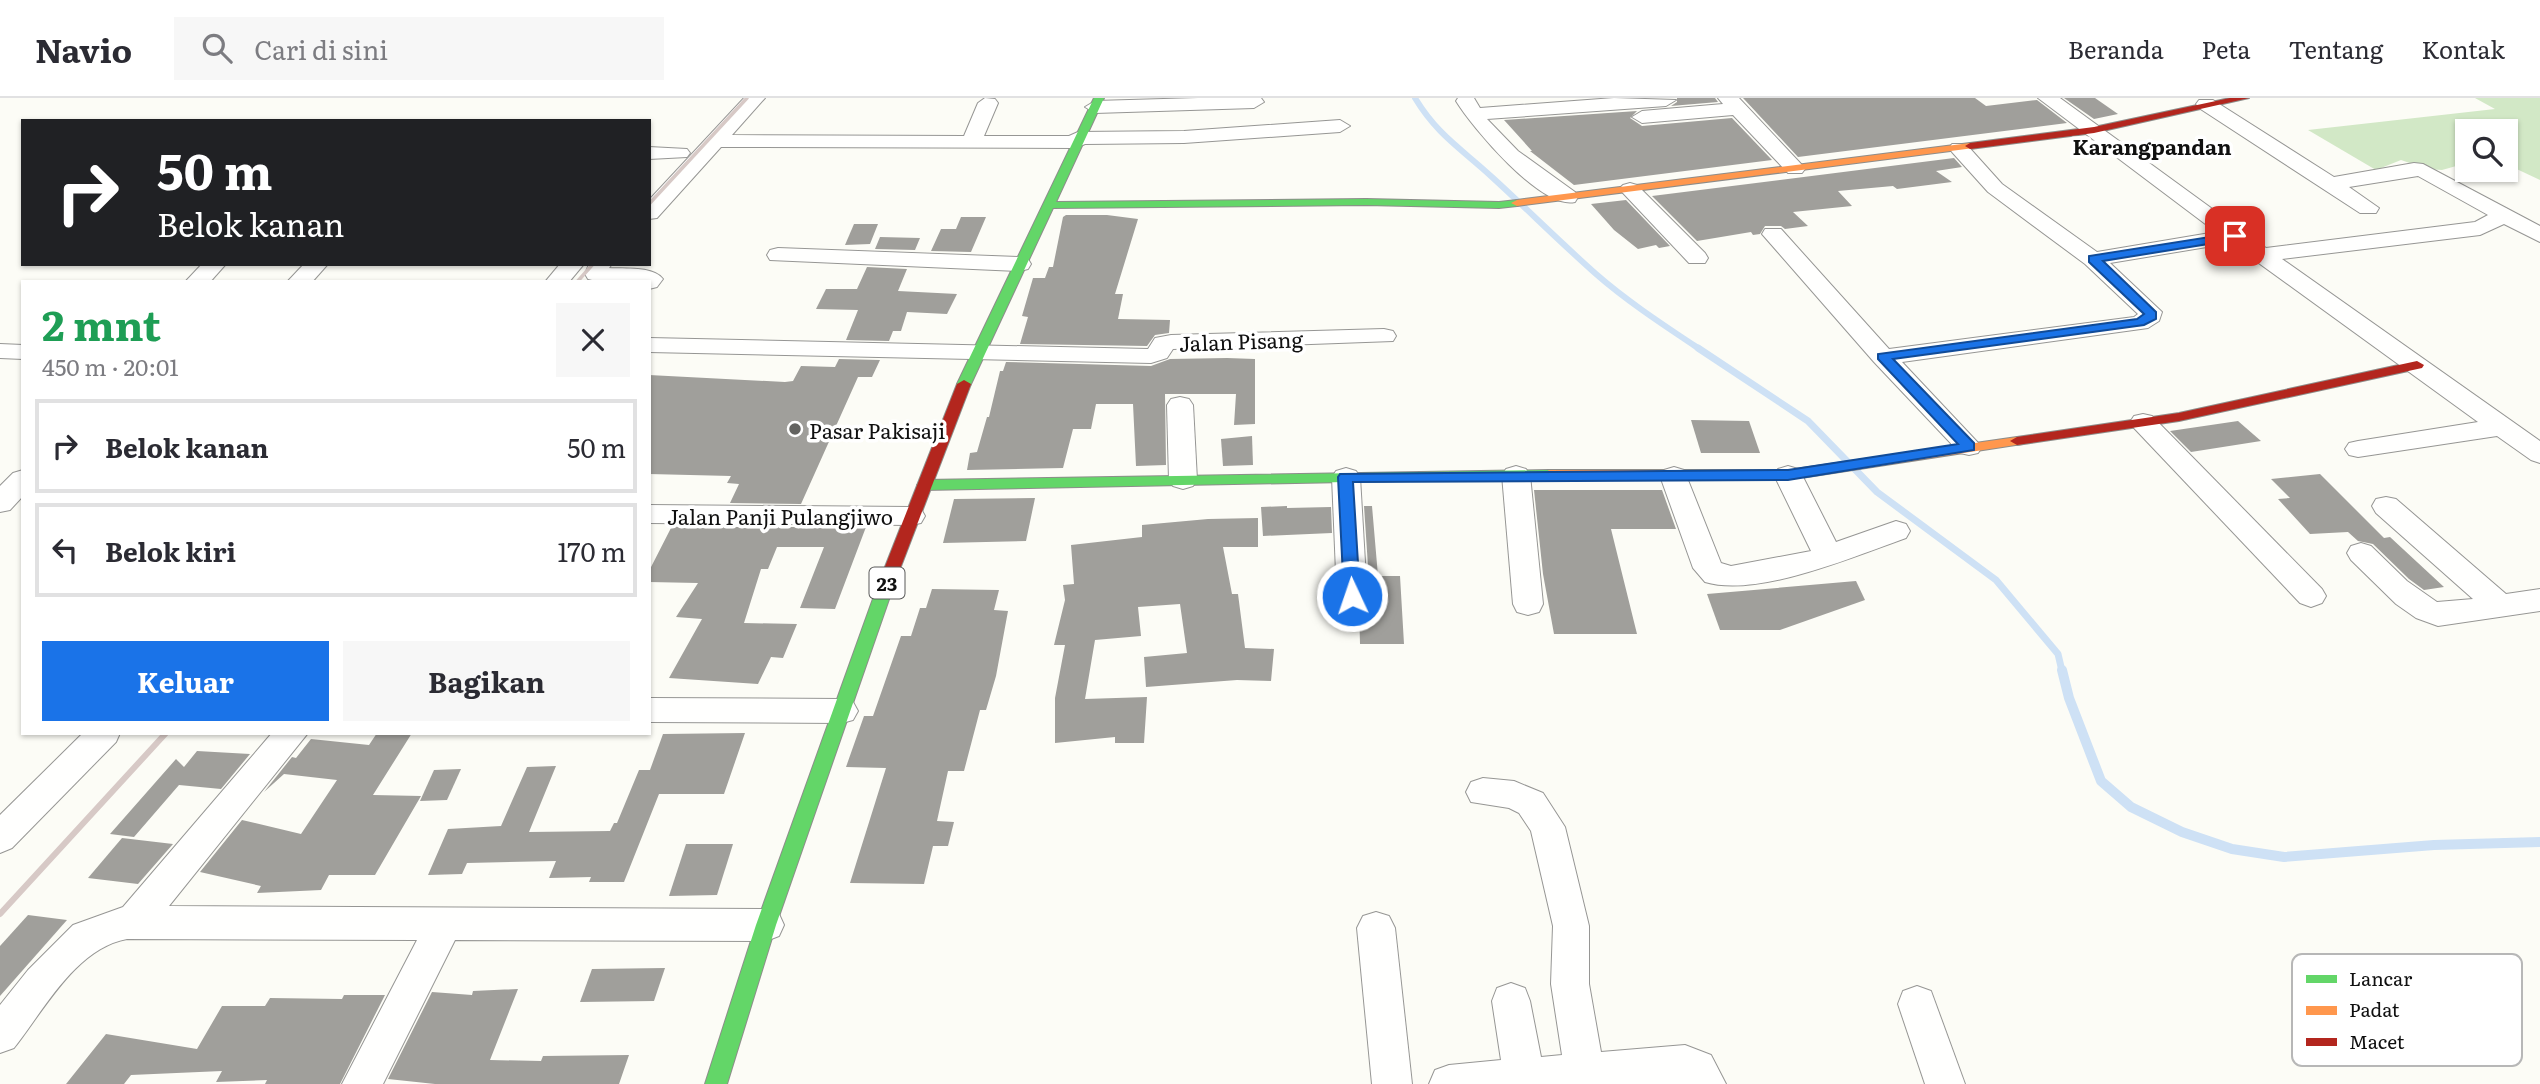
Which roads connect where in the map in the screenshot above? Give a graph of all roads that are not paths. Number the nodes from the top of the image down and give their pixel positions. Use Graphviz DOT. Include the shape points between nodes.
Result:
graph roads {
  1 [pos="729,98"];
  2 [pos="755,98"];
  3 [pos="2048,98"];
  4 [pos="2244,98"];
  5 [pos="1666,100"];
  6 [pos="1097,102"];
  7 [pos="1254,102"];
  8 [pos="988,103"];
  9 [pos="1733,103"];
  10 [pos="2206,104"];
  11 [pos="1469,106"];
  12 [pos="1578,106"];
  13 [pos="1339,126"];
  14 [pos="2094,130"];
  15 [pos="972,140"];
  16 [pos="1077,140"];
  17 [pos="717,141"];
  18 [pos="1959,148"];
  19 [pos="651,153"];
  20 [pos="680,153"];
  21 [pos="1795,169"];
  22 [pos="651,183"];
  23 [pos="2329,184"];
  24 [pos="1630,189"];
  25 [pos="1565,198"];
  26 [pos="1047,205"];
  27 [pos="2368,208"];
  28 [pos="651,211"];
  29 [pos="2505,215"];
  30 [pos="1773,234"];
  31 [pos="2540,235"];
  32 [pos="2235,236"];
  33 [pos="2261,255"];
  34 [pos="778,256"];
  35 [pos="1697,258"];
  36 [pos="2093,259"];
  37 [pos="1020,264"];
  38 [pos="213,266"];
  39 [pos="315,266"];
  40 [pos="571,266"];
  41 [pos="599,266"];
  42 [pos="198,280"];
  43 [pos="300,280"];
  44 [pos="558,280"];
  45 [pos="650,280"];
  46 [pos="1384,336"];
  47 [pos="651,345"];
  48 [pos="0,351"];
  49 [pos="21,352"];
  50 [pos="979,353"];
  51 [pos="1883,357"];
  52 [pos="2417,365"];
  53 [pos="1180,405"];
  54 [pos="2143,422"];
  55 [pos="2502,427"];
  56 [pos="1969,447"];
  57 [pos="2358,449"];
  58 [pos="2540,454"];
  59 [pos="1516,475"];
  60 [pos="1788,475"];
  61 [pos="1674,476"];
  62 [pos="1346,477"];
  63 [pos="1183,480"];
  64 [pos="21,481"];
  65 [pos="924,485"];
  66 [pos="0,503"];
  67 [pos="2386,506"];
  68 [pos="0,512"];
  69 [pos="21,512"];
  70 [pos="651,514"];
  71 [pos="911,516"];
  72 [pos="1896,531"];
  73 [pos="2361,554"];
  74 [pos="1828,555"];
  75 [pos="1352,596"];
  76 [pos="2311,596"];
  77 [pos="2540,600"];
  78 [pos="1528,604"];
  79 [pos="2500,606"];
  80 [pos="651,709"];
  81 [pos="842,710"];
  82 [pos="102,735"];
  83 [pos="290,735"];
  84 [pos="1483,792"];
  85 [pos="0,838"];
  86 [pos="133,922"];
  87 [pos="444,924"];
  88 [pos="766,925"];
  89 [pos="1376,928"];
  90 [pos="1511,1001"];
  91 [pos="1917,1004"];
  92 [pos="0,1035"];
  93 [pos="1584,1070"];
  94 [pos="1524,1076"];
  95 [pos="362,1084"];
  96 [pos="716,1084"];
  97 [pos="1392,1084"];
  98 [pos="1449,1084"];
  99 [pos="1706,1084"];
  100 [pos="1945,1084"];
  1 -- 20 [label="street"];
  2 -- 17 [label="street"];
  3 -- 14 [label="street"];
  4 -- 10 [label="main road"];
  5 -- 12 [label="street"];
  6 -- 7 [label="street"];
  6 -- 16 [label="main road, 23"];
  8 -- 15 [label="street"];
  9 -- 12 [label="street" via="1596,120"];
  9 -- 21 [label="street"];
  10 -- 14 [label="main road"];
  10 -- 23 [label="street"];
  11 -- 12 [label="street"];
  11 -- 25 [label="street" via="1516,162"];
  13 -- 16 [label="street"];
  14 -- 18 [label="main road"];
  14 -- 32 [label="street"];
  15 -- 16 [label="street"];
  15 -- 17 [label="street"];
  16 -- 26 [label="main road, 23"];
  17 -- 28 [label="street"];
  18 -- 21 [label="main road"];
  18 -- 36 [label="street" via="1995,188"];
  19 -- 20 [label="street"];
  20 -- 22 [label="street"];
  21 -- 24 [label="main road"];
  23 -- 27 [label="street"];
  23 -- 29 [label="street" via="2417,169"];
  24 -- 25 [label="main road"];
  24 -- 35 [label="street"];
  25 -- 26 [label="main road" via="1499,205"];
  26 -- 37 [label="main road, 23"];
  29 -- 31 [label="street"];
  29 -- 33 [label="street" via="2480,228"];
  30 -- 51 [label="street"];
  32 -- 33 [label="street"];
  32 -- 36 [label="street"];
  33 -- 52 [label="street"];
  34 -- 37 [label="street"];
  36 -- 51 [label="street" via="2150,312 2148,319"];
  37 -- 50 [label="main road, 23"];
  38 -- 42 [label="street"];
  39 -- 43 [label="street"];
  40 -- 44 [label="street"];
  41 -- 45 [label="street" via="596,274"];
  46 -- 50 [label="street, Jalan Pisang" via="1171,342 1152,356"];
  47 -- 50 [label="street, Jalan Pisang"];
  48 -- 49 [label="street"];
  50 -- 65 [label="main road, 23"];
  51 -- 56 [label="street"];
  52 -- 54 [label="main road"];
  52 -- 55 [label="street"];
  53 -- 63 [label="street"];
  54 -- 56 [label="main road"];
  54 -- 76 [label="street"];
  55 -- 57 [label="street"];
  55 -- 58 [label="street"];
  56 -- 60 [label="main road"];
  59 -- 61 [label="main road"];
  59 -- 62 [label="main road"];
  59 -- 78 [label="street"];
  60 -- 61 [label="main road"];
  60 -- 74 [label="street"];
  61 -- 74 [label="street" via="1708,568 1715,575 1804,564"];
  62 -- 63 [label="main road"];
  62 -- 75 [label="street"];
  63 -- 65 [label="main road"];
  64 -- 66 [label="street"];
  65 -- 71 [label="main road, 23"];
  67 -- 79 [label="street"];
  68 -- 69 [label="street"];
  70 -- 71 [label="street, Jalan Panji Pulangjiwo"];
  71 -- 81 [label="main road, 23"];
  72 -- 74 [label="street"];
  73 -- 79 [label="street" via="2424,610 2438,615"];
  77 -- 79 [label="street"];
  80 -- 81 [label="street"];
  81 -- 88 [label="main road, 23"];
  82 -- 85 [label="street"];
  83 -- 86 [label="street"];
  84 -- 93 [label="street" via="1514,795 1531,803 1548,827 1571,926 1570,984"];
  86 -- 87 [label="street"];
  86 -- 92 [label="street" via="86,937"];
  87 -- 88 [label="street"];
  87 -- 95 [label="street"];
  88 -- 96 [label="main road, 23"];
  89 -- 97 [label="street"];
  90 -- 94 [label="street"];
  91 -- 100 [label="street"];
  93 -- 94 [label="street"];
  93 -- 99 [label="street" via="1685,1064 1696,1068"];
  94 -- 98 [label="street"];
}
